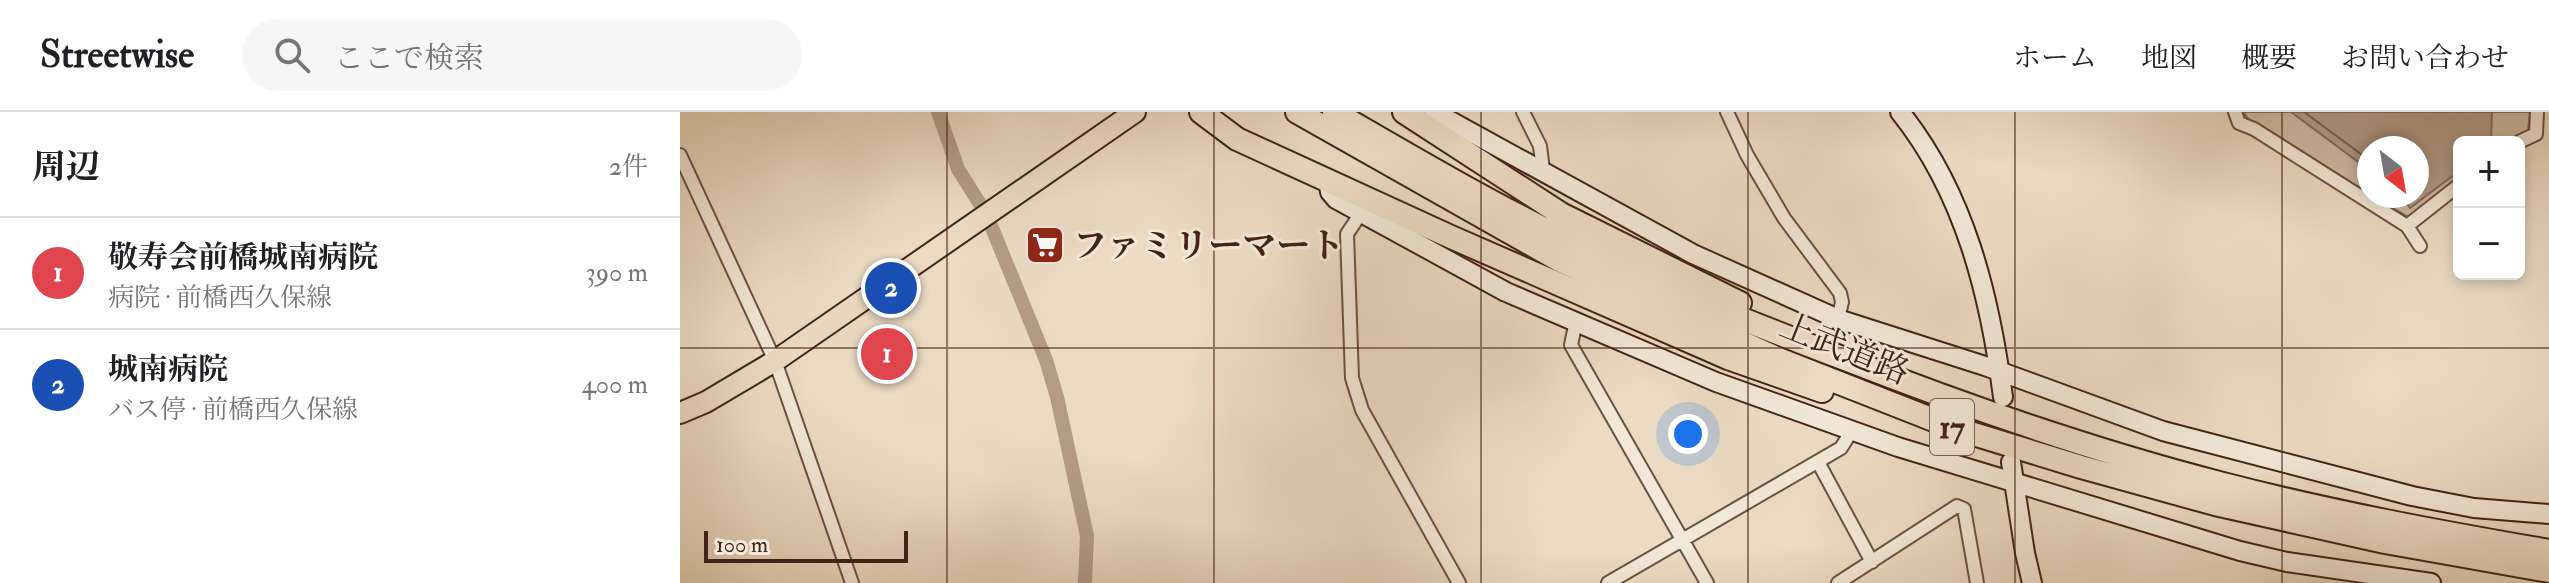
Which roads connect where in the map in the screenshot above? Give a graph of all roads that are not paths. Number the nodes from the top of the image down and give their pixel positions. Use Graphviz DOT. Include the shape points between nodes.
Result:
graph roads {
  1 [pos="1135,112"];
  2 [pos="1201,112"];
  3 [pos="1220,112"];
  4 [pos="1297,112"];
  5 [pos="1334,112"];
  6 [pos="1404,112"];
  7 [pos="1434,112"];
  8 [pos="1523,112"];
  9 [pos="1727,112"];
  10 [pos="1900,112"];
  11 [pos="2235,112"];
  12 [pos="2537,112"];
  13 [pos="2525,139"];
  14 [pos="1267,152"];
  15 [pos="680,155"];
  16 [pos="1543,170"];
  17 [pos="1328,180"];
  18 [pos="2453,190"];
  19 [pos="1361,213"];
  20 [pos="2407,226"];
  21 [pos="2420,246"];
  22 [pos="1838,319"];
  23 [pos="1576,321"];
  24 [pos="775,361"];
  25 [pos="2000,371"];
  26 [pos="1937,395"];
  27 [pos="2003,397"];
  28 [pos="680,413"];
  29 [pos="1954,428"];
  30 [pos="1851,432"];
  31 [pos="1818,462"];
  32 [pos="2011,462"];
  33 [pos="2014,482"];
  34 [pos="2549,514"];
  35 [pos="1683,540"];
  36 [pos="2549,551"];
  37 [pos="1872,562"];
  38 [pos="2549,571"];
  39 [pos="1705,579"];
  40 [pos="852,583"];
  41 [pos="1459,583"];
  42 [pos="1608,583"];
  43 [pos="1689,583"];
  44 [pos="1838,583"];
  45 [pos="1977,583"];
  46 [pos="2032,583"];
  47 [pos="2431,583"];
  1 -- 24 [label="main road"];
  2 -- 14 [label="highway" via="1237,139"];
  3 -- 14 [label="highway"];
  4 -- 29 [label="highway, 上武道路 / 17" via="1559,260 1781,360"];
  5 -- 26 [label="highway, 上武道路 / 17" via="1577,246 1742,320"];
  6 -- 26 [label="highway" via="1561,214"];
  7 -- 16 [label="street"];
  8 -- 16 [label="street" via="1540,146"];
  9 -- 22 [label="street" via="1784,218 1840,293"];
  10 -- 25 [label="street" via="1963,223 1984,286"];
  11 -- 20 [label="street" via="2239,123"];
  12 -- 13 [label="street" via="2536,134"];
  14 -- 17 [label="highway"];
  15 -- 24 [label="street"];
  16 -- 22 [label="street" via="1693,254"];
  17 -- 19 [label="street" via="1336,199"];
  17 -- 29 [label="highway" via="1728,358 1860,404"];
  18 -- 20 [label="street"];
  19 -- 23 [label="street" via="1506,292"];
  19 -- 41 [label="street" via="1347,234 1352,378 1362,410"];
  20 -- 21 [label="street"];
  22 -- 25 [label="street"];
  23 -- 30 [label="street" via="1716,382"];
  23 -- 35 [label="street" via="1571,345"];
  24 -- 28 [label="main road"];
  24 -- 40 [label="street"];
  25 -- 27 [label="street"];
  25 -- 34 [label="street" via="2163,431 2292,465 2474,508"];
  26 -- 36 [label="highway, 上武道路 / 17" via="2222,484 2388,523"];
  29 -- 38 [label="highway, 上武道路 / 17" via="2215,504"];
  30 -- 31 [label="street" via="1841,448"];
  30 -- 33 [label="street"];
  31 -- 35 [label="street"];
  31 -- 37 [label="street"];
  32 -- 33 [label="street"];
  33 -- 46 [label="street"];
  33 -- 47 [label="street" via="2240,551"];
  35 -- 39 [label="street"];
  35 -- 42 [label="street"];
  37 -- 44 [label="street"];
  37 -- 45 [label="street" via="1957,506 1964,509"];
  39 -- 43 [label="street"];
}
